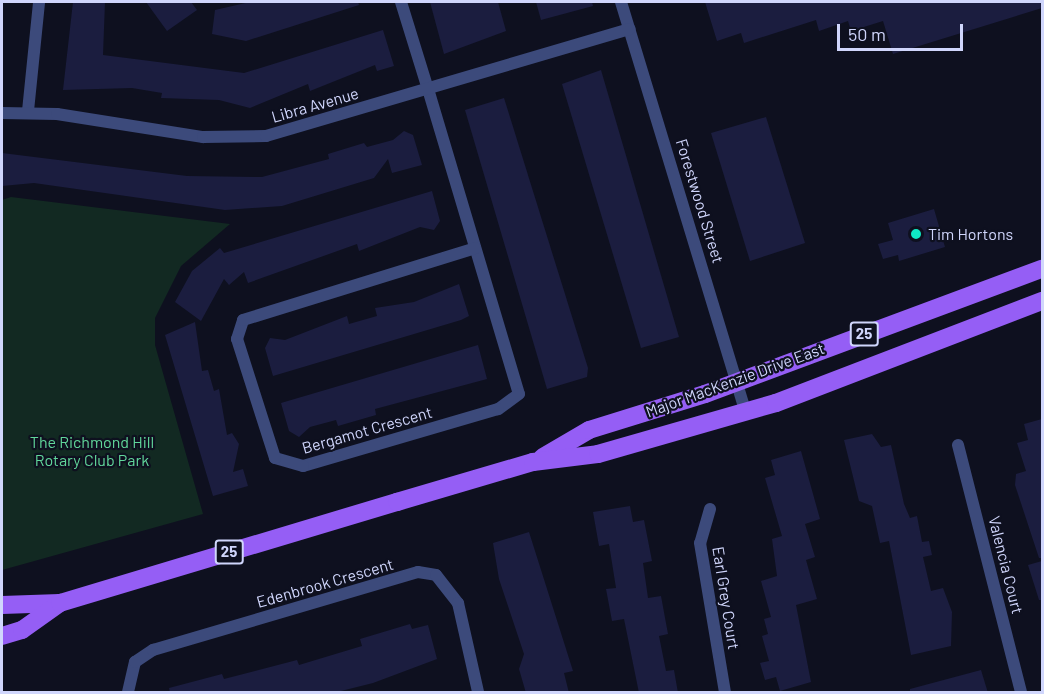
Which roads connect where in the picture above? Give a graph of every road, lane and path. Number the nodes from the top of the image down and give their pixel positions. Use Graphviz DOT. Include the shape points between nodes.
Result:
graph roads {
  1 [pos="39,2"];
  2 [pos="401,2"];
  3 [pos="621,2"];
  4 [pos="630,29"];
  5 [pos="428,89"];
  6 [pos="28,111"];
  7 [pos="2,113"];
  8 [pos="475,248"];
  9 [pos="1042,269"];
  10 [pos="1042,301"];
  11 [pos="737,381"];
  12 [pos="746,411"];
  13 [pos="958,445"];
  14 [pos="533,462"];
  15 [pos="710,509"];
  16 [pos="60,603"];
  17 [pos="2,605"];
  18 [pos="2,636"];
  19 [pos="128,693"];
  20 [pos="478,693"];
  21 [pos="725,693"];
  22 [pos="1021,693"];
  1 -- 6 [label="street"];
  2 -- 5 [label="street, Bergamot Crescent"];
  3 -- 4 [label="street, Forestwood Street"];
  4 -- 5 [label="street, Libra Avenue"];
  4 -- 11 [label="street, Forestwood Street"];
  5 -- 6 [label="street, Libra Avenue" via="266,136 233,139"];
  5 -- 8 [label="street, Bergamot Crescent"];
  6 -- 7 [label="street, Libra Avenue"];
  8 -- 8 [label="street, Bergamot Crescent" via="243,320 237,339 275,458 303,466 498,409 519,394"];
  9 -- 11 [label="main road, Major MacKenzie Drive East / 25"];
  10 -- 12 [label="main road, Major MacKenzie Drive East / 25" via="869,371"];
  11 -- 12 [label="street, Forestwood Street"];
  11 -- 14 [label="main road, Major MacKenzie Drive East / 25" via="589,430"];
  12 -- 14 [label="main road, Major MacKenzie Drive East / 25" via="598,454"];
  13 -- 22 [label="street, Valencia Court"];
  14 -- 16 [label="main road, Major MacKenzie Drive East / 25"];
  15 -- 21 [label="street, Earl Grey Court" via="700,543"];
  16 -- 17 [label="main road, Major MacKenzie Drive East / 25"];
  16 -- 18 [label="main road, Major MacKenzie Drive East / 25" via="22,630"];
  19 -- 20 [label="street, Edenbrook Crescent" via="135,662 153,650 418,572 436,575 458,603"];
}
